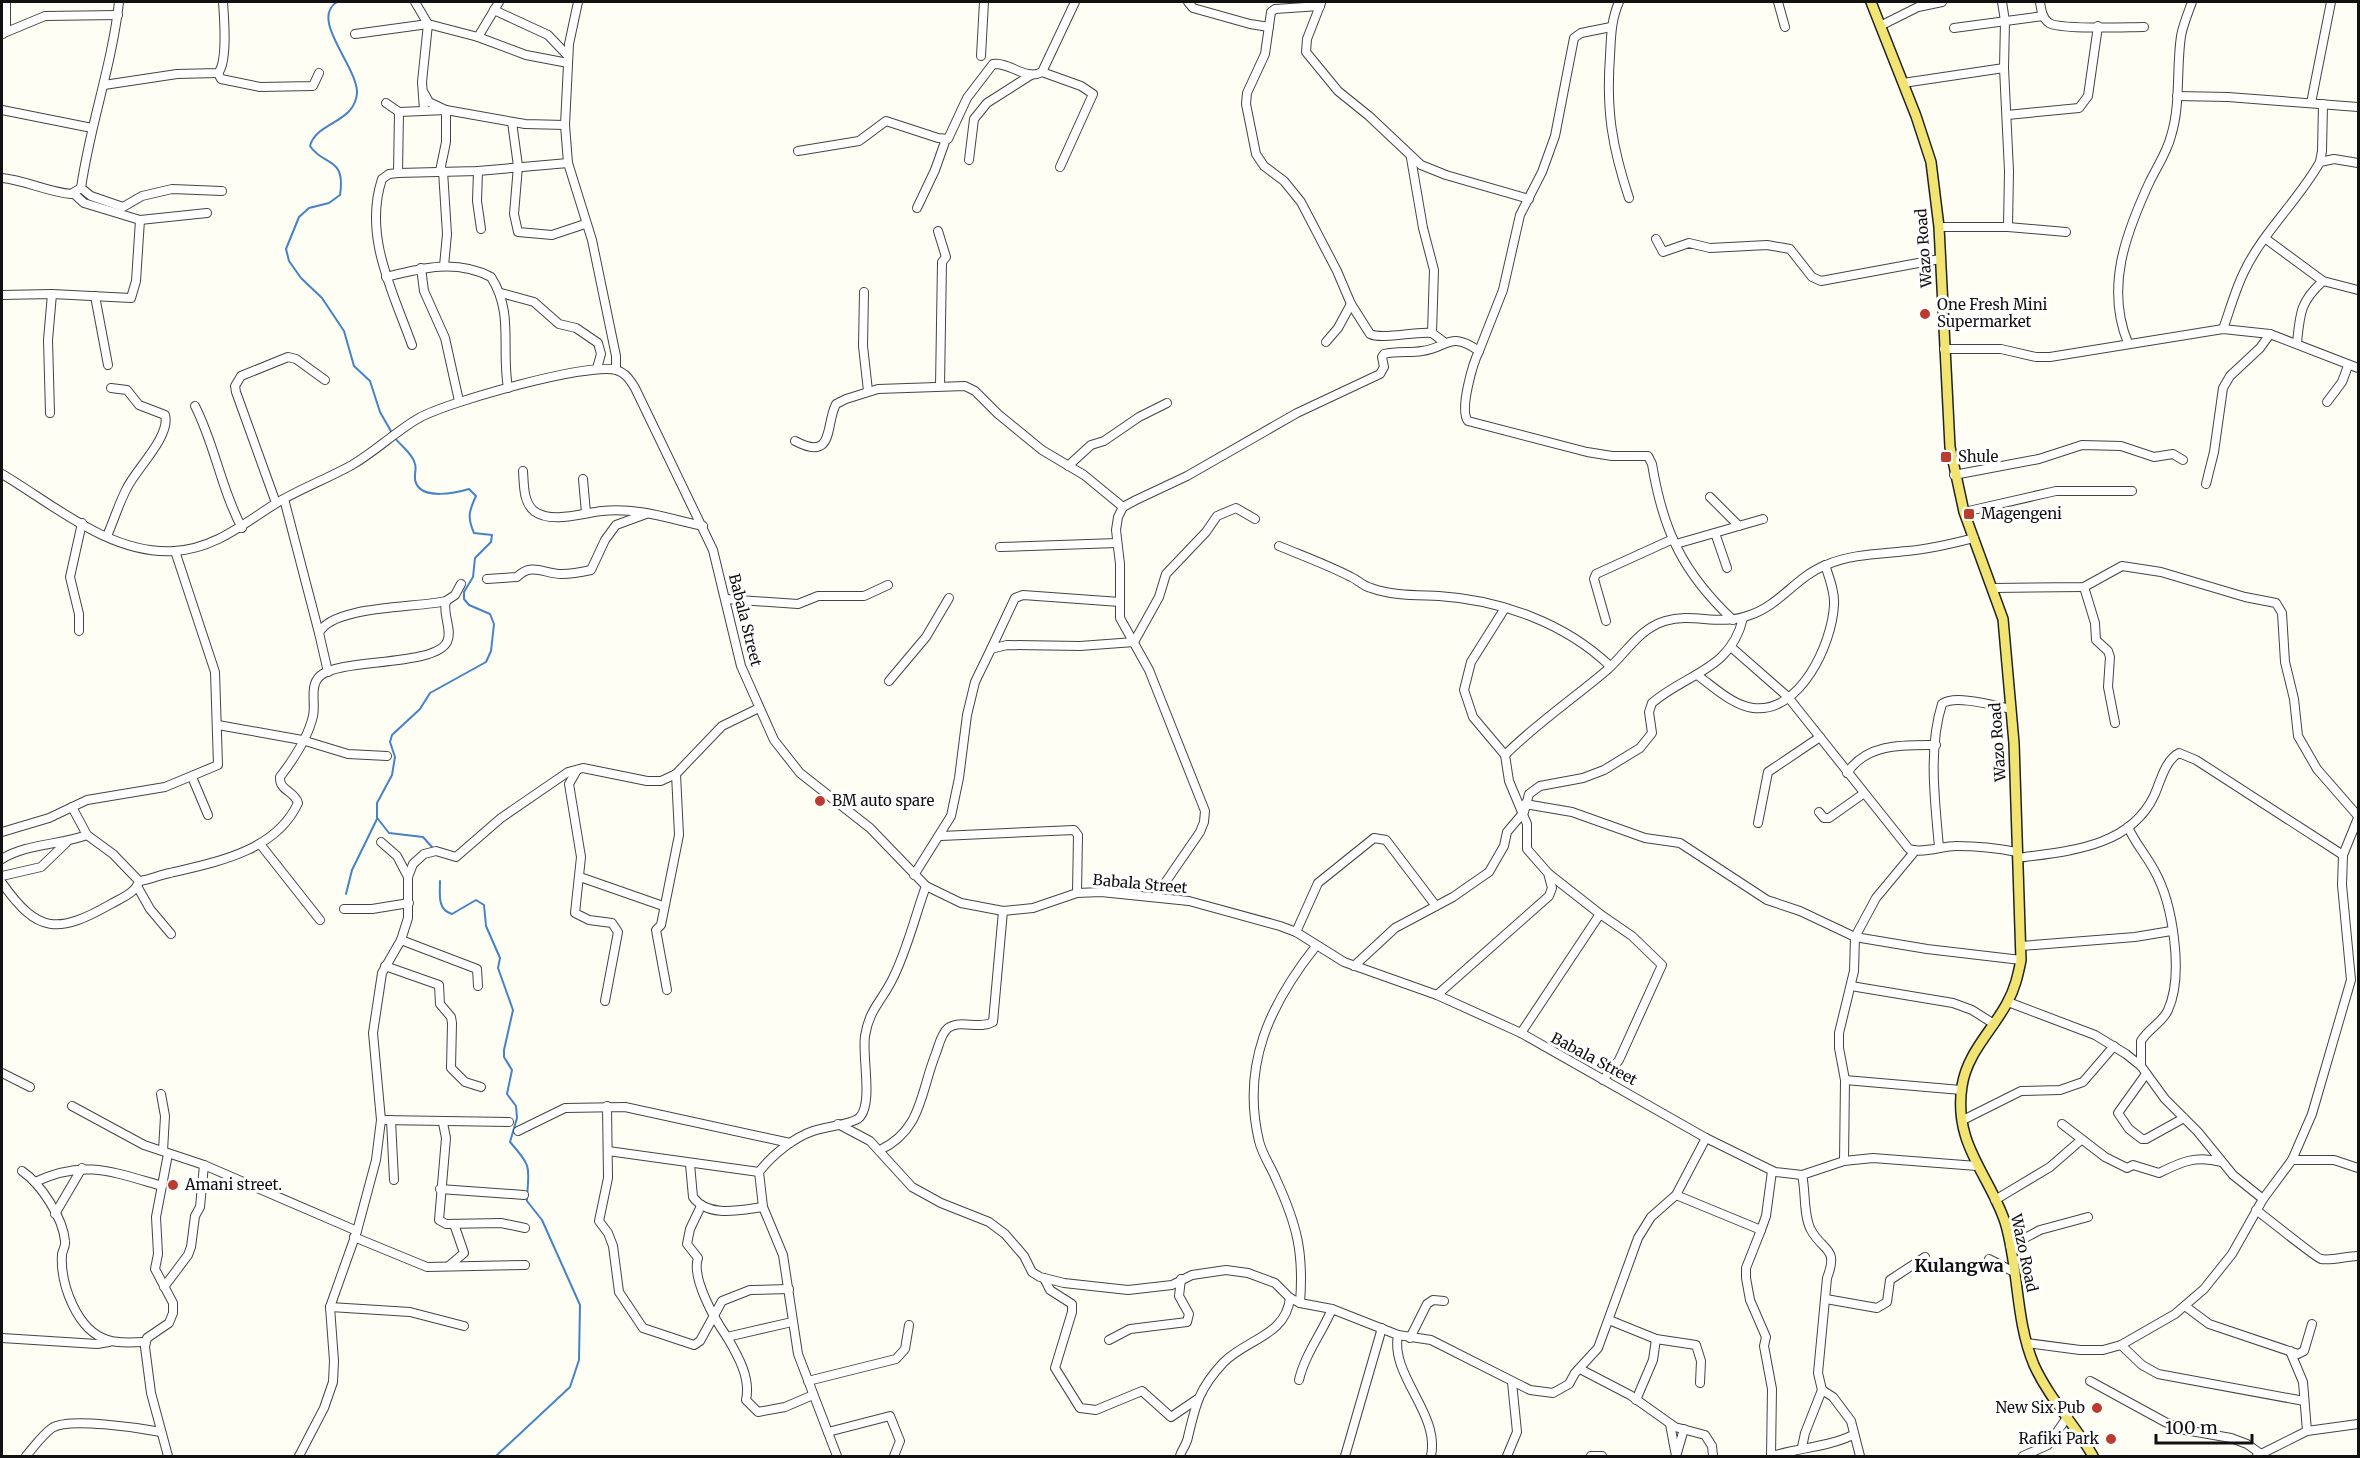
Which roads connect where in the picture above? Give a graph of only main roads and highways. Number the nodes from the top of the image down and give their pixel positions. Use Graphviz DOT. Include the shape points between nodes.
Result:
graph roads {
  1 [pos="1871,2"];
  2 [pos="2093,1456"];
  1 -- 2 [label="main road, Wazo Road" via="1931,162 1939,227 1954,475 2003,619 2011,709 2021,960 2008,1002 1968,1064 1961,1090 1965,1139 2004,1221 2027,1342 2045,1386"];
}
